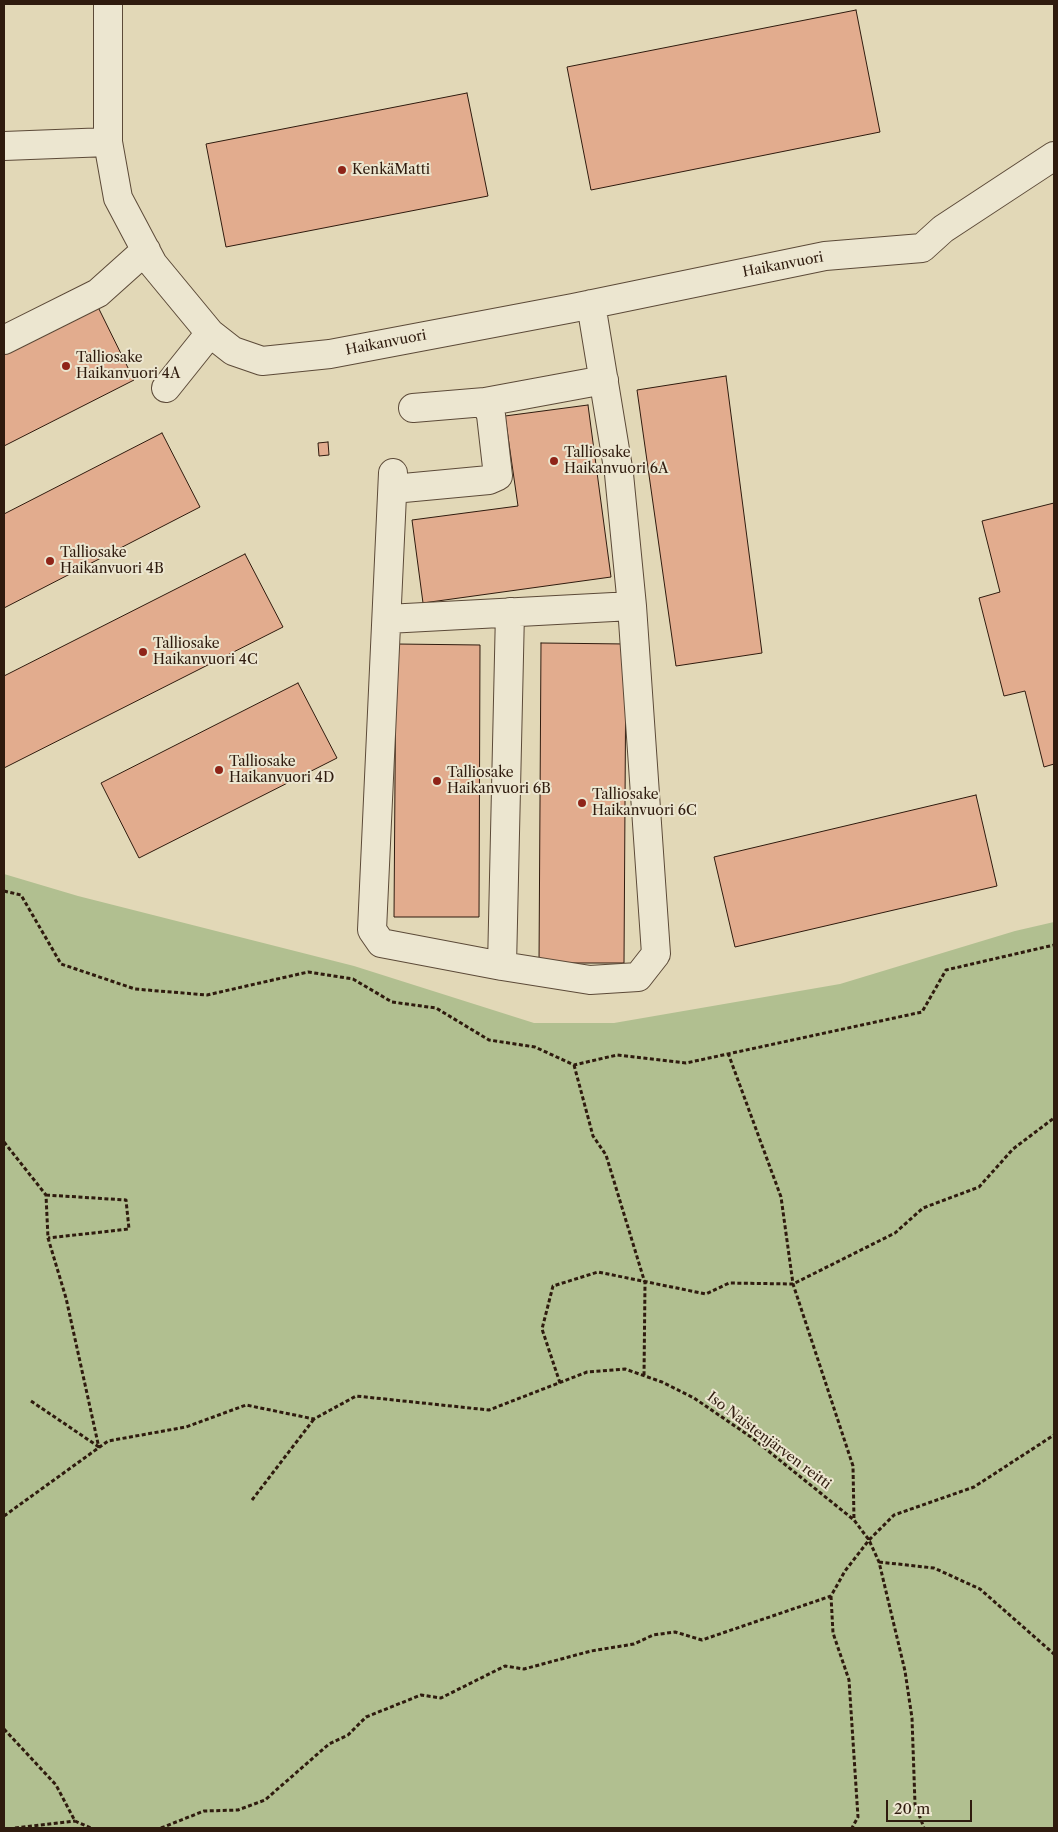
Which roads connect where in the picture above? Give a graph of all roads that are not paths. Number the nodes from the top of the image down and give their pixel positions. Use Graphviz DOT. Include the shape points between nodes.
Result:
graph roads {
  1 [pos="108,4"];
  2 [pos="108,142"];
  3 [pos="4,146"];
  4 [pos="1054,156"];
  5 [pos="146,250"];
  6 [pos="592,304"];
  7 [pos="210,333"];
  8 [pos="4,340"];
  9 [pos="604,380"];
  10 [pos="166,388"];
  11 [pos="485,402"];
  12 [pos="413,408"];
  13 [pos="632,606"];
  14 [pos="510,612"];
  15 [pos="387,619"];
  16 [pos="502,966"];
  1 -- 2 [label="street, Haikanvuori"];
  2 -- 3 [label="street"];
  2 -- 5 [label="street, Haikanvuori" via="118,198"];
  4 -- 6 [label="street, Haikanvuori" via="943,229 922,248 825,256"];
  5 -- 7 [label="street, Haikanvuori"];
  5 -- 8 [label="street" via="98,293"];
  6 -- 7 [label="street, Haikanvuori" via="330,354 262,361 233,352"];
  6 -- 9 [label="street"];
  7 -- 10 [label="street"];
  9 -- 11 [label="street"];
  9 -- 13 [label="street"];
  11 -- 12 [label="street"];
  11 -- 15 [label="street" via="491,415 498,476 488,480 393,481"];
  13 -- 14 [label="street"];
  13 -- 16 [label="street" via="656,954 638,977 590,980"];
  14 -- 15 [label="street"];
  14 -- 16 [label="street"];
  15 -- 16 [label="street" via="372,930 381,943"];
}
